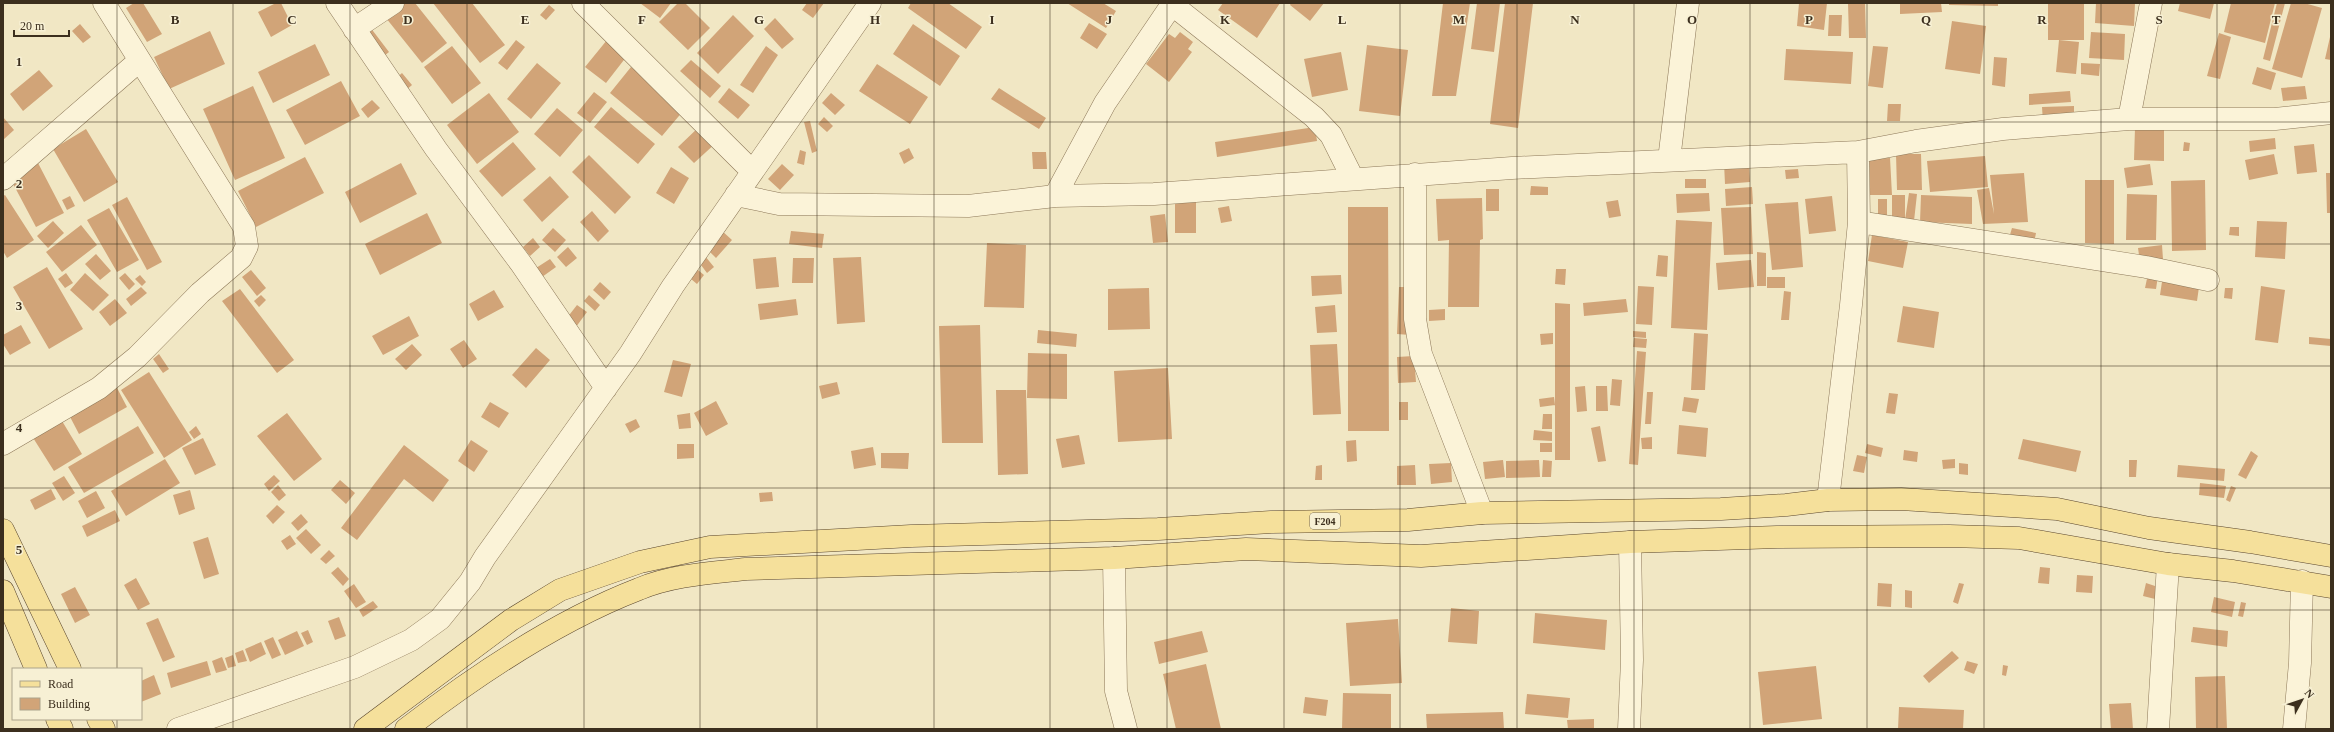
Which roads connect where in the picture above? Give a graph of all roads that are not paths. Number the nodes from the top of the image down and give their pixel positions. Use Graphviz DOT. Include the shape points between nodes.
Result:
graph roads {
  1 [pos="104,3"];
  2 [pos="337,3"];
  3 [pos="394,3"];
  4 [pos="583,3"];
  5 [pos="870,3"];
  6 [pos="1172,3"];
  7 [pos="1688,3"];
  8 [pos="2151,3"];
  9 [pos="354,29"];
  10 [pos="139,61"];
  11 [pos="2331,113"];
  12 [pos="2129,119"];
  13 [pos="1858,152"];
  14 [pos="1669,160"];
  15 [pos="752,171"];
  16 [pos="1414,174"];
  17 [pos="3,179"];
  18 [pos="1352,179"];
  19 [pos="736,195"];
  20 [pos="1055,196"];
  21 [pos="1859,222"];
  22 [pos="2208,280"];
  23 [pos="606,388"];
  24 [pos="3,444"];
  25 [pos="1828,500"];
  26 [pos="1482,513"];
  27 [pos="3,530"];
  28 [pos="1630,542"];
  29 [pos="2331,556"];
  30 [pos="1114,558"];
  31 [pos="2168,564"];
  32 [pos="2302,581"];
  33 [pos="2331,587"];
  34 [pos="3,591"];
  35 [pos="36,668"];
  36 [pos="70,668"];
  37 [pos="58,720"];
  38 [pos="99,720"];
  39 [pos="62,729"];
  40 [pos="104,729"];
  41 [pos="178,729"];
  42 [pos="365,729"];
  43 [pos="406,729"];
  44 [pos="1126,729"];
  45 [pos="1629,729"];
  46 [pos="2158,729"];
  47 [pos="2294,729"];
  1 -- 10 [label="street"];
  2 -- 9 [label="street"];
  3 -- 9 [label="street"];
  4 -- 15 [label="street"];
  5 -- 15 [label="street"];
  6 -- 18 [label="street" via="1314,117 1331,135"];
  6 -- 20 [label="street" via="1105,103"];
  7 -- 14 [label="street"];
  8 -- 12 [label="street"];
  9 -- 23 [label="street"];
  10 -- 17 [label="street"];
  10 -- 24 [label="street" via="244,227 247,246 241,258 200,293 138,357 99,388"];
  11 -- 12 [label="street" via="2274,119"];
  12 -- 13 [label="street" via="2002,129"];
  13 -- 14 [label="street"];
  13 -- 21 [label="street"];
  14 -- 16 [label="street"];
  15 -- 19 [label="street"];
  16 -- 18 [label="street"];
  16 -- 26 [label="street" via="1415,319 1421,354"];
  18 -- 20 [label="street" via="1154,194"];
  19 -- 20 [label="street" via="779,204 968,206"];
  19 -- 23 [label="street"];
  21 -- 22 [label="street" via="2146,267"];
  21 -- 25 [label="street"];
  23 -- 41 [label="street" via="485,557 470,582 440,619 411,640 355,666"];
  25 -- 26 [label="main road, F204" via="1786,506"];
  25 -- 29 [label="main road, F204" via="1901,499 2057,509 2149,528"];
  26 -- 42 [label="main road, F204" via="1408,520 1271,522 1158,529 808,541 703,548 640,562 560,590 511,620"];
  27 -- 36 [label="main road"];
  28 -- 30 [label="main road" via="1421,556 1246,549"];
  28 -- 31 [label="main road" via="1800,537 2019,538"];
  28 -- 45 [label="street" via="1632,660"];
  30 -- 43 [label="main road" via="746,569 663,582 640,588 581,614 450,695"];
  30 -- 44 [label="street" via="1116,691"];
  31 -- 32 [label="main road"];
  31 -- 46 [label="street"];
  32 -- 33 [label="main road"];
  32 -- 47 [label="street" via="2300,663"];
  34 -- 35 [label="main road"];
  37 -- 39 [label="main road"];
  38 -- 40 [label="main road"];
}
